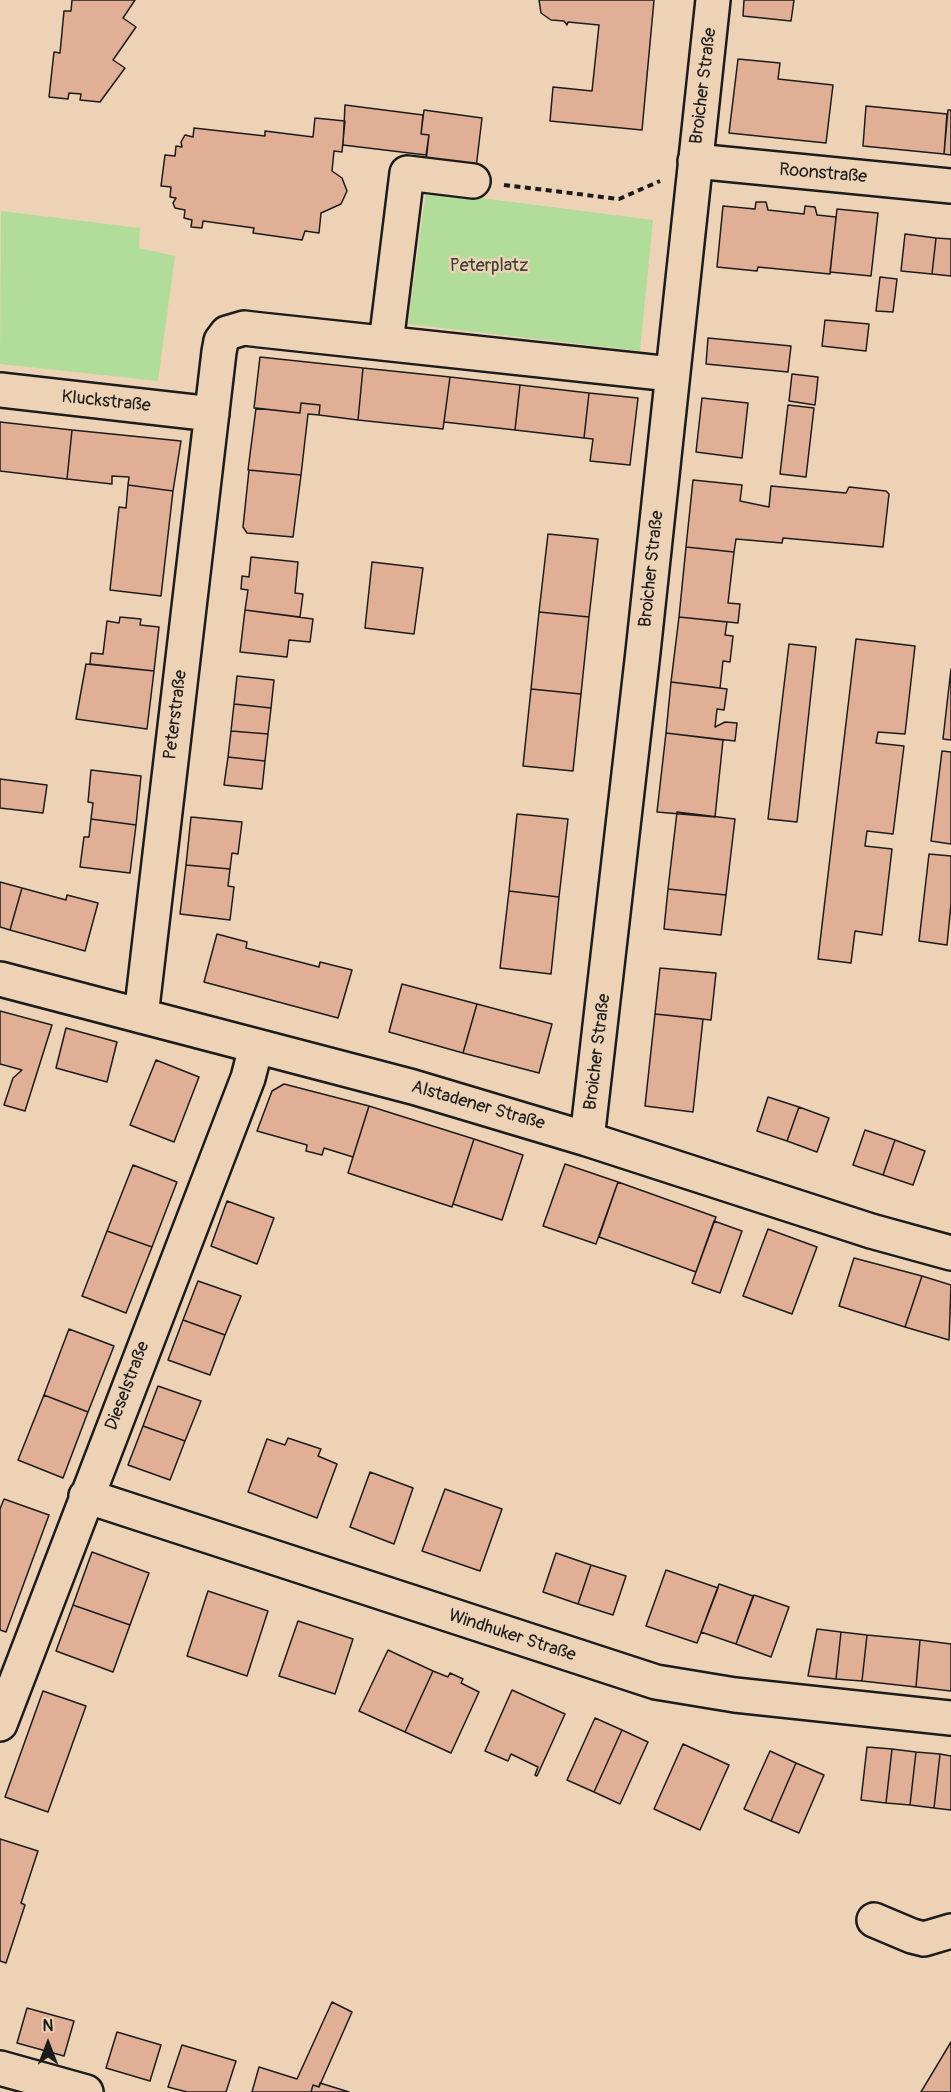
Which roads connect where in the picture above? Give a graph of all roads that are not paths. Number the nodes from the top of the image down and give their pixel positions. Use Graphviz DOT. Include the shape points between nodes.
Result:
graph roads {
  1 [pos="713,0"];
  2 [pos="695,161"];
  3 [pos="473,181"];
  4 [pos="951,186"];
  5 [pos="386,343"];
  6 [pos="671,374"];
  7 [pos="0,390"];
  8 [pos="212,414"];
  9 [pos="0,979"];
  10 [pos="141,1016"];
  11 [pos="256,1047"];
  12 [pos="587,1139"];
  13 [pos="951,1253"];
  14 [pos="86,1497"];
  15 [pos="951,1718"];
  16 [pos="0,1724"];
  17 [pos="874,1920"];
  18 [pos="951,1931"];
  19 [pos="0,2068"];
  20 [pos="86,2092"];
  1 -- 2 [label="street, Broicher Straße"];
  2 -- 4 [label="street, Roonstraße"];
  2 -- 6 [label="street, Broicher Straße"];
  3 -- 5 [label="street" via="407,173"];
  5 -- 6 [label="street"];
  5 -- 8 [label="street" via="252,329 227,333 221,341"];
  6 -- 12 [label="street, Broicher Straße"];
  7 -- 8 [label="street, Kluckstraße"];
  8 -- 10 [label="street, Peterstraße"];
  9 -- 10 [label="street, Alstadener Straße"];
  10 -- 11 [label="street, Alstadener Straße"];
  11 -- 12 [label="street, Alstadener Straße" via="413,1087"];
  11 -- 14 [label="street, Dieselstraße" via="248,1078"];
  12 -- 13 [label="street, Alstadener Straße"];
  14 -- 15 [label="street, Windhuker Straße" via="656,1682 735,1695"];
  14 -- 16 [label="street, Dieselstraße"];
  17 -- 18 [label="street" via="924,1939"];
  19 -- 20 [label="street"];
}
